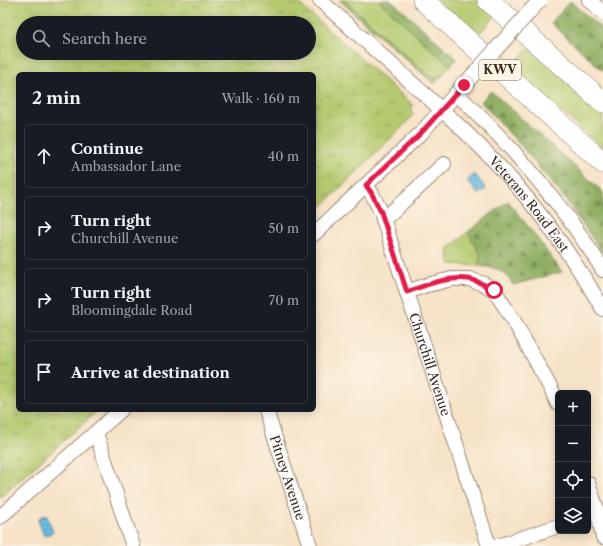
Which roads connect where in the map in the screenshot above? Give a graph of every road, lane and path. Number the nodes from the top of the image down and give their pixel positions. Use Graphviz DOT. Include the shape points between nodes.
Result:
graph roads {
  1 [pos="320,0"];
  2 [pos="540,0"];
  3 [pos="588,0"];
  4 [pos="490,2"];
  5 [pos="425,3"];
  6 [pos="603,13"];
  7 [pos="460,89"];
  8 [pos="603,102"];
  9 [pos="442,110"];
  10 [pos="569,132"];
  11 [pos="603,163"];
  12 [pos="444,164"];
  13 [pos="603,169"];
  14 [pos="366,185"];
  15 [pos="384,220"];
  16 [pos="316,232"];
  17 [pos="603,270"];
  18 [pos="407,292"];
  19 [pos="603,309"];
  20 [pos="555,398"];
  21 [pos="119,412"];
  22 [pos="267,412"];
  23 [pos="96,433"];
  24 [pos="590,498"];
  25 [pos="593,515"];
  26 [pos="0,517"];
  27 [pos="555,527"];
  28 [pos="603,537"];
  29 [pos="133,546"];
  30 [pos="310,546"];
  31 [pos="489,546"];
  32 [pos="498,546"];
  1 -- 9 [label="street, Veterans Road East"];
  2 -- 7 [label="street, bridge"];
  3 -- 6 [label="street"];
  4 -- 8 [label="highway"];
  5 -- 10 [label="highway, KWV"];
  7 -- 9 [label="street"];
  7 -- 17 [label="street, Veterans Road East" via="539,181 571,222"];
  9 -- 14 [label="street"];
  9 -- 19 [label="street, Veterans Road East" via="486,152 528,200 563,246"];
  10 -- 11 [label="highway, KWV"];
  10 -- 13 [label="highway"];
  12 -- 15 [label="street"];
  14 -- 15 [label="street, Churchill Avenue"];
  14 -- 16 [label="street"];
  15 -- 18 [label="street, Churchill Avenue"];
  18 -- 20 [label="street" via="452,279 469,278 494,290 514,321"];
  18 -- 31 [label="street, Churchill Avenue"];
  21 -- 23 [label="street"];
  22 -- 30 [label="street, Pitney Avenue"];
  23 -- 26 [label="street"];
  23 -- 29 [label="street"];
  24 -- 25 [label="street"];
  25 -- 28 [label="street"];
  27 -- 32 [label="street"];
}
